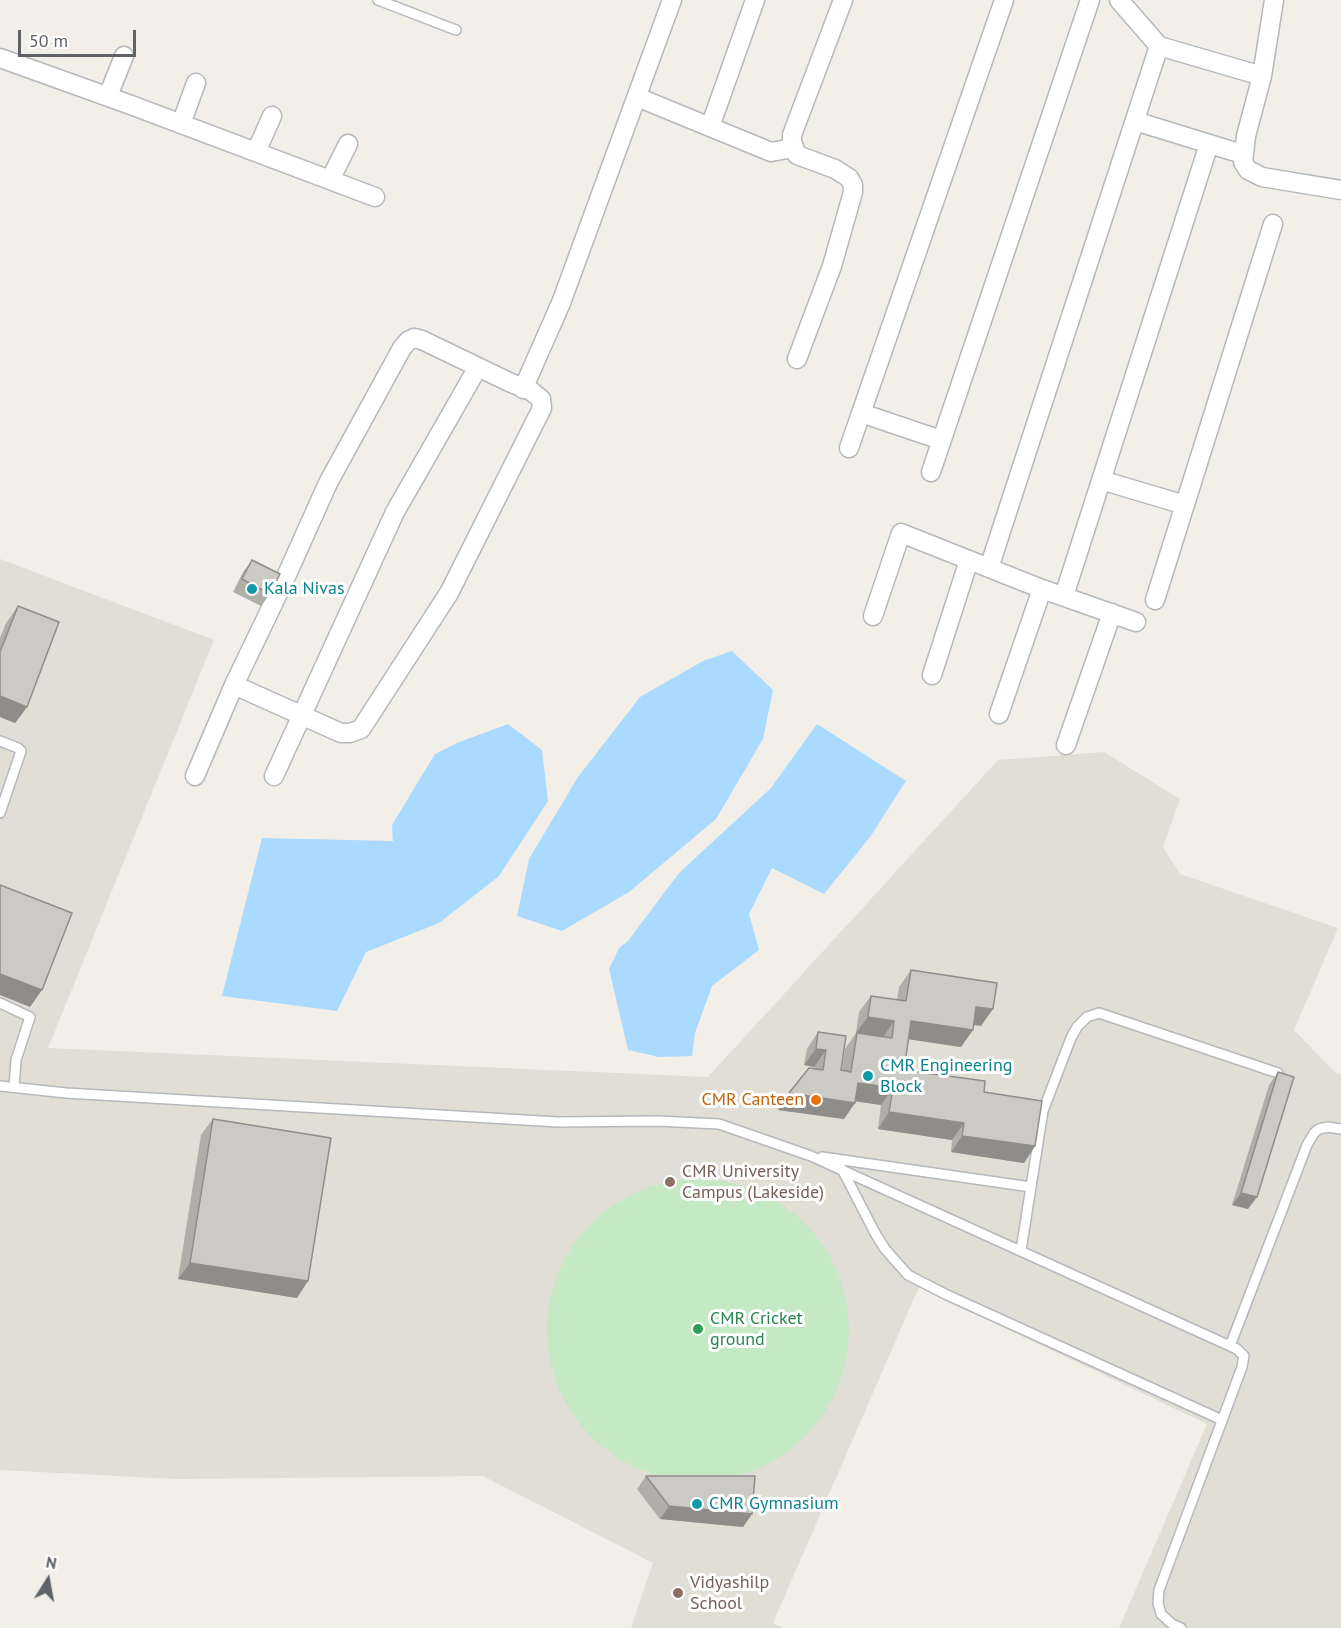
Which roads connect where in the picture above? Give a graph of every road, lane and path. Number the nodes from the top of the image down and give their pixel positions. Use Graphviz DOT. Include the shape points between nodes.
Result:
graph roads {
  1 [pos="378,0"];
  2 [pos="672,0"];
  3 [pos="755,0"];
  4 [pos="843,0"];
  5 [pos="1004,0"];
  6 [pos="1090,0"];
  7 [pos="1119,0"];
  8 [pos="1274,0"];
  9 [pos="456,30"];
  10 [pos="1159,46"];
  11 [pos="124,57"];
  12 [pos="0,58"];
  13 [pos="1262,76"];
  14 [pos="196,83"];
  15 [pos="108,96"];
  16 [pos="637,97"];
  17 [pos="272,116"];
  18 [pos="1135,121"];
  19 [pos="181,124"];
  20 [pos="710,127"];
  21 [pos="348,144"];
  22 [pos="1209,144"];
  23 [pos="793,148"];
  24 [pos="256,152"];
  25 [pos="1242,154"];
  26 [pos="330,180"];
  27 [pos="1341,188"];
  28 [pos="375,197"];
  29 [pos="1273,224"];
  30 [pos="797,359"];
  31 [pos="478,367"];
  32 [pos="524,389"];
  33 [pos="861,413"];
  34 [pos="941,440"];
  35 [pos="849,448"];
  36 [pos="931,472"];
  37 [pos="1101,480"];
  38 [pos="1185,505"];
  39 [pos="969,560"];
  40 [pos="990,568"];
  41 [pos="1042,589"];
  42 [pos="1064,596"];
  43 [pos="1155,600"];
  44 [pos="1112,613"];
  45 [pos="873,616"];
  46 [pos="1136,622"];
  47 [pos="933,675"];
  48 [pos="234,685"];
  49 [pos="999,714"];
  50 [pos="301,715"];
  51 [pos="0,741"];
  52 [pos="1066,745"];
  53 [pos="195,776"];
  54 [pos="274,776"];
  55 [pos="0,813"];
  56 [pos="0,1003"];
  57 [pos="1278,1073"];
  58 [pos="0,1086"];
  59 [pos="14,1087"];
  60 [pos="1341,1129"];
  61 [pos="811,1156"];
  62 [pos="842,1169"];
  63 [pos="1031,1187"];
  64 [pos="1021,1250"];
  65 [pos="1230,1346"];
  66 [pos="1222,1420"];
  67 [pos="1181,1628"];
  1 -- 9 [label="lane"];
  2 -- 16 [label="street"];
  3 -- 20 [label="street"];
  4 -- 23 [label="street" via="792,135"];
  5 -- 33 [label="street"];
  6 -- 34 [label="street"];
  7 -- 10 [label="street"];
  8 -- 13 [label="street"];
  10 -- 13 [label="street"];
  10 -- 18 [label="street"];
  11 -- 15 [label="street"];
  12 -- 15 [label="street"];
  13 -- 25 [label="street"];
  14 -- 19 [label="street"];
  15 -- 19 [label="street"];
  16 -- 20 [label="street"];
  16 -- 32 [label="street" via="561,303"];
  17 -- 24 [label="street"];
  18 -- 22 [label="street"];
  18 -- 40 [label="street"];
  19 -- 24 [label="street"];
  20 -- 23 [label="street" via="771,152"];
  21 -- 26 [label="street"];
  22 -- 25 [label="street"];
  22 -- 37 [label="street"];
  23 -- 30 [label="street" via="797,155 835,169 853,185 832,266"];
  24 -- 26 [label="street"];
  25 -- 27 [label="street" via="1248,170 1262,177"];
  26 -- 28 [label="street"];
  29 -- 38 [label="street"];
  31 -- 32 [label="street"];
  31 -- 48 [label="street" via="414,338 402,348 328,483"];
  31 -- 50 [label="street" via="395,512"];
  32 -- 50 [label="street" via="541,399 542,408 448,593 361,729 340,733"];
  33 -- 34 [label="street"];
  33 -- 35 [label="street"];
  34 -- 36 [label="street"];
  37 -- 38 [label="street"];
  37 -- 42 [label="street"];
  38 -- 43 [label="street"];
  39 -- 40 [label="street"];
  39 -- 45 [label="street" via="901,533"];
  39 -- 47 [label="street"];
  40 -- 41 [label="street"];
  41 -- 42 [label="street"];
  41 -- 49 [label="street"];
  42 -- 44 [label="street"];
  44 -- 46 [label="street"];
  44 -- 52 [label="street"];
  48 -- 50 [label="street"];
  48 -- 53 [label="street"];
  50 -- 54 [label="street"];
  51 -- 55 [label="lane" via="21,752"];
  56 -- 59 [label="lane" via="30,1017 16,1060"];
  57 -- 63 [label="lane" via="1099,1013 1087,1017 1071,1038 1043,1111"];
  58 -- 59 [label="lane"];
  59 -- 61 [label="lane" via="546,1121 696,1122 735,1128"];
  60 -- 65 [label="lane" via="1319,1129 1307,1145"];
  61 -- 62 [label="lane"];
  61 -- 63 [label="lane"];
  62 -- 64 [label="lane"];
  62 -- 66 [label="lane" via="875,1233 908,1275"];
  63 -- 64 [label="lane"];
  64 -- 65 [label="lane"];
  65 -- 66 [label="lane" via="1244,1356 1244,1362"];
  66 -- 67 [label="lane" via="1159,1590 1161,1614"];
}
